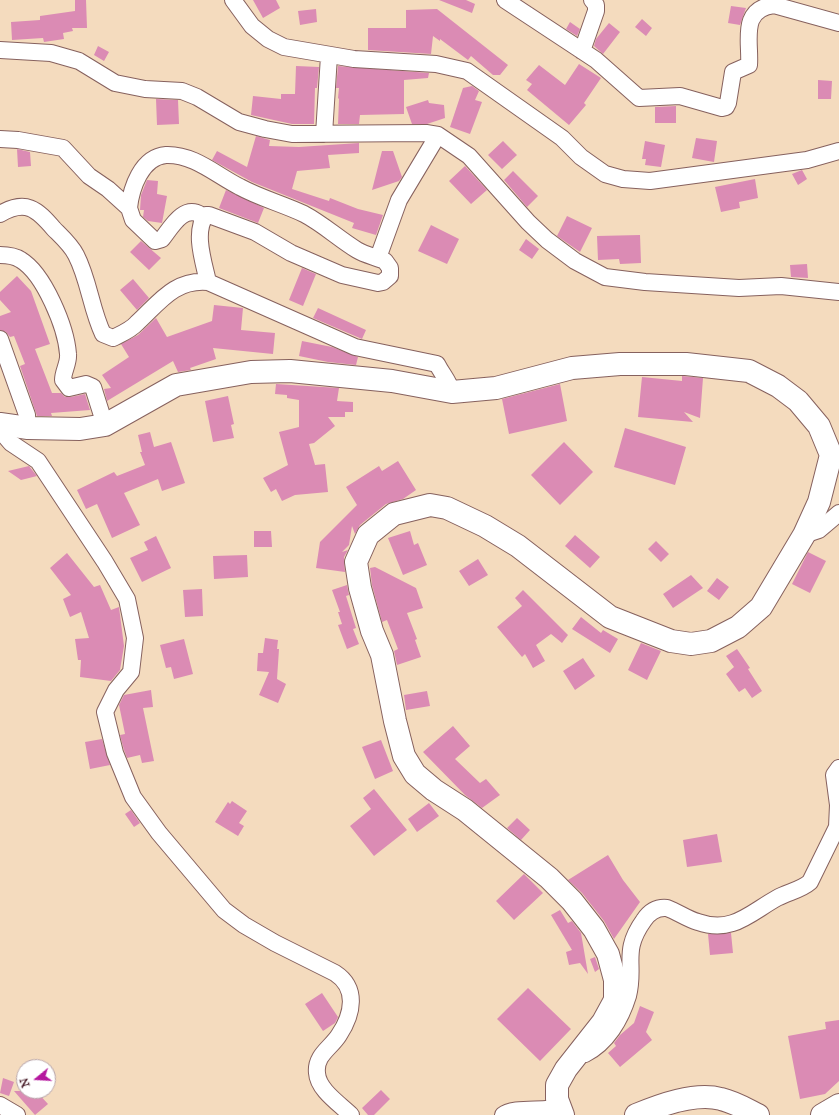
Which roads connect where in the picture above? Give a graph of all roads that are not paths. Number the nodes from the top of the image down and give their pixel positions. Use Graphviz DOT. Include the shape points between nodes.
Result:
graph roads {
  1 [pos="234,0"];
  2 [pos="505,0"];
  3 [pos="592,0"];
  4 [pos="839,23"];
  5 [pos="0,50"];
  6 [pos="582,51"];
  7 [pos="329,56"];
  8 [pos="324,134"];
  9 [pos="438,135"];
  10 [pos="0,140"];
  11 [pos="839,151"];
  12 [pos="130,208"];
  13 [pos="0,214"];
  14 [pos="202,220"];
  15 [pos="0,255"];
  16 [pos="378,258"];
  17 [pos="208,282"];
  18 [pos="839,292"];
  19 [pos="0,338"];
  20 [pos="452,392"];
  21 [pos="0,424"];
  22 [pos="105,425"];
  23 [pos="28,428"];
  24 [pos="0,430"];
  25 [pos="839,513"];
  26 [pos="804,535"];
  27 [pos="839,768"];
  28 [pos="572,1060"];
  29 [pos="0,1105"];
  30 [pos="839,1105"];
  31 [pos="561,1111"];
  32 [pos="17,1115"];
  33 [pos="351,1115"];
  34 [pos="504,1115"];
  35 [pos="636,1115"];
  36 [pos="758,1115"];
  37 [pos="822,1115"];
  1 -- 7 [label="street" via="252,26 268,39 284,47"];
  2 -- 6 [label="street"];
  3 -- 6 [label="street" via="596,5 596,11"];
  4 -- 6 [label="street" via="774,5 763,8 753,17 748,33 749,65 733,72 729,98 726,107 722,108 680,96 639,98"];
  5 -- 8 [label="street" via="50,53 79,61 115,84 182,91 198,97 239,122 265,129 292,134"];
  7 -- 8 [label="street"];
  7 -- 11 [label="street" via="436,64 467,71 562,138 581,157 605,174 623,179 650,181 807,160"];
  8 -- 9 [label="street"];
  9 -- 16 [label="street" via="400,200"];
  9 -- 18 [label="street" via="469,156 547,240 575,261 605,277 645,282 739,288 781,286"];
  10 -- 12 [label="street" via="18,140 63,148 89,176"];
  12 -- 14 [label="street" via="133,220 155,241 162,239 178,218 186,214 197,213 201,215"];
  12 -- 16 [label="street" via="130,195 137,178 152,160 166,155 186,158 241,188 304,214 358,251"];
  13 -- 17 [label="street" via="11,208 23,206 37,211 46,218 75,254 103,334 113,338 137,324 175,288 187,283"];
  14 -- 16 [label="street" via="206,215 221,219 255,232 321,267 342,275 378,283 386,281 390,272 388,264"];
  14 -- 17 [label="street" via="201,241"];
  15 -- 22 [label="street" via="21,260 51,298 69,355 63,380 69,388 86,384 93,387"];
  17 -- 20 [label="street" via="355,347 437,364"];
  19 -- 23 [label="street" via="27,415"];
  20 -- 22 [label="main road" via="392,381 290,371 251,372 176,385"];
  20 -- 26 [label="main road" via="496,388 572,368 620,364 686,364 749,371 778,386 798,401 819,426 831,455 819,502"];
  21 -- 23 [label="main road"];
  22 -- 23 [label="main road" via="80,429"];
  24 -- 33 [label="street" via="11,443 38,460 127,599 135,638 130,672 116,690 106,712 115,753 133,797 159,833 224,910 275,943 335,973 344,979 349,987 349,1018 339,1036 325,1049 319,1060 317,1074 322,1087"];
  25 -- 26 [label="street" via="819,530"];
  26 -- 28 [label="main road" via="761,607 738,627 710,641 691,644 670,641 610,617 518,546 485,526 447,508 430,505 394,514 368,535 356,562 372,631 382,655 404,756 415,774 465,810 549,878 594,928 608,954 615,980 615,1000 603,1022"];
  27 -- 28 [label="street" via="834,775 838,805 837,827 810,882 729,924 710,926 667,908 654,910 634,935 630,946 628,995 615,1026 606,1038"];
  28 -- 31 [label="main road" via="557,1085 557,1099"];
  29 -- 32 [label="street"];
  30 -- 37 [label="main road"];
  31 -- 34 [label="street" via="513,1110"];
  35 -- 36 [label="main road" via="660,1105 689,1098 720,1098"];
}
